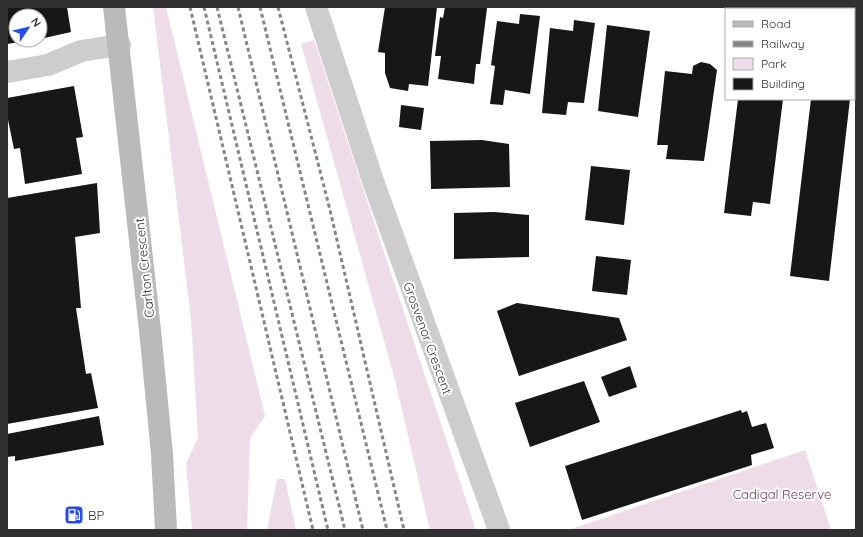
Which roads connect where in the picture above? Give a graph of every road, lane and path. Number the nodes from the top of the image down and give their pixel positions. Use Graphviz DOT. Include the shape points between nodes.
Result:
graph roads {
  1 [pos="114,7"];
  2 [pos="316,7"];
  3 [pos="120,45"];
  4 [pos="7,72"];
  5 [pos="166,530"];
  6 [pos="499,530"];
  1 -- 3 [label="main road, Carlton Crescent"];
  2 -- 6 [label="street, Grosvenor Crescent" via="373,181"];
  3 -- 4 [label="street" via="81,51 48,65"];
  3 -- 5 [label="main road, Carlton Crescent" via="162,454"];
}
